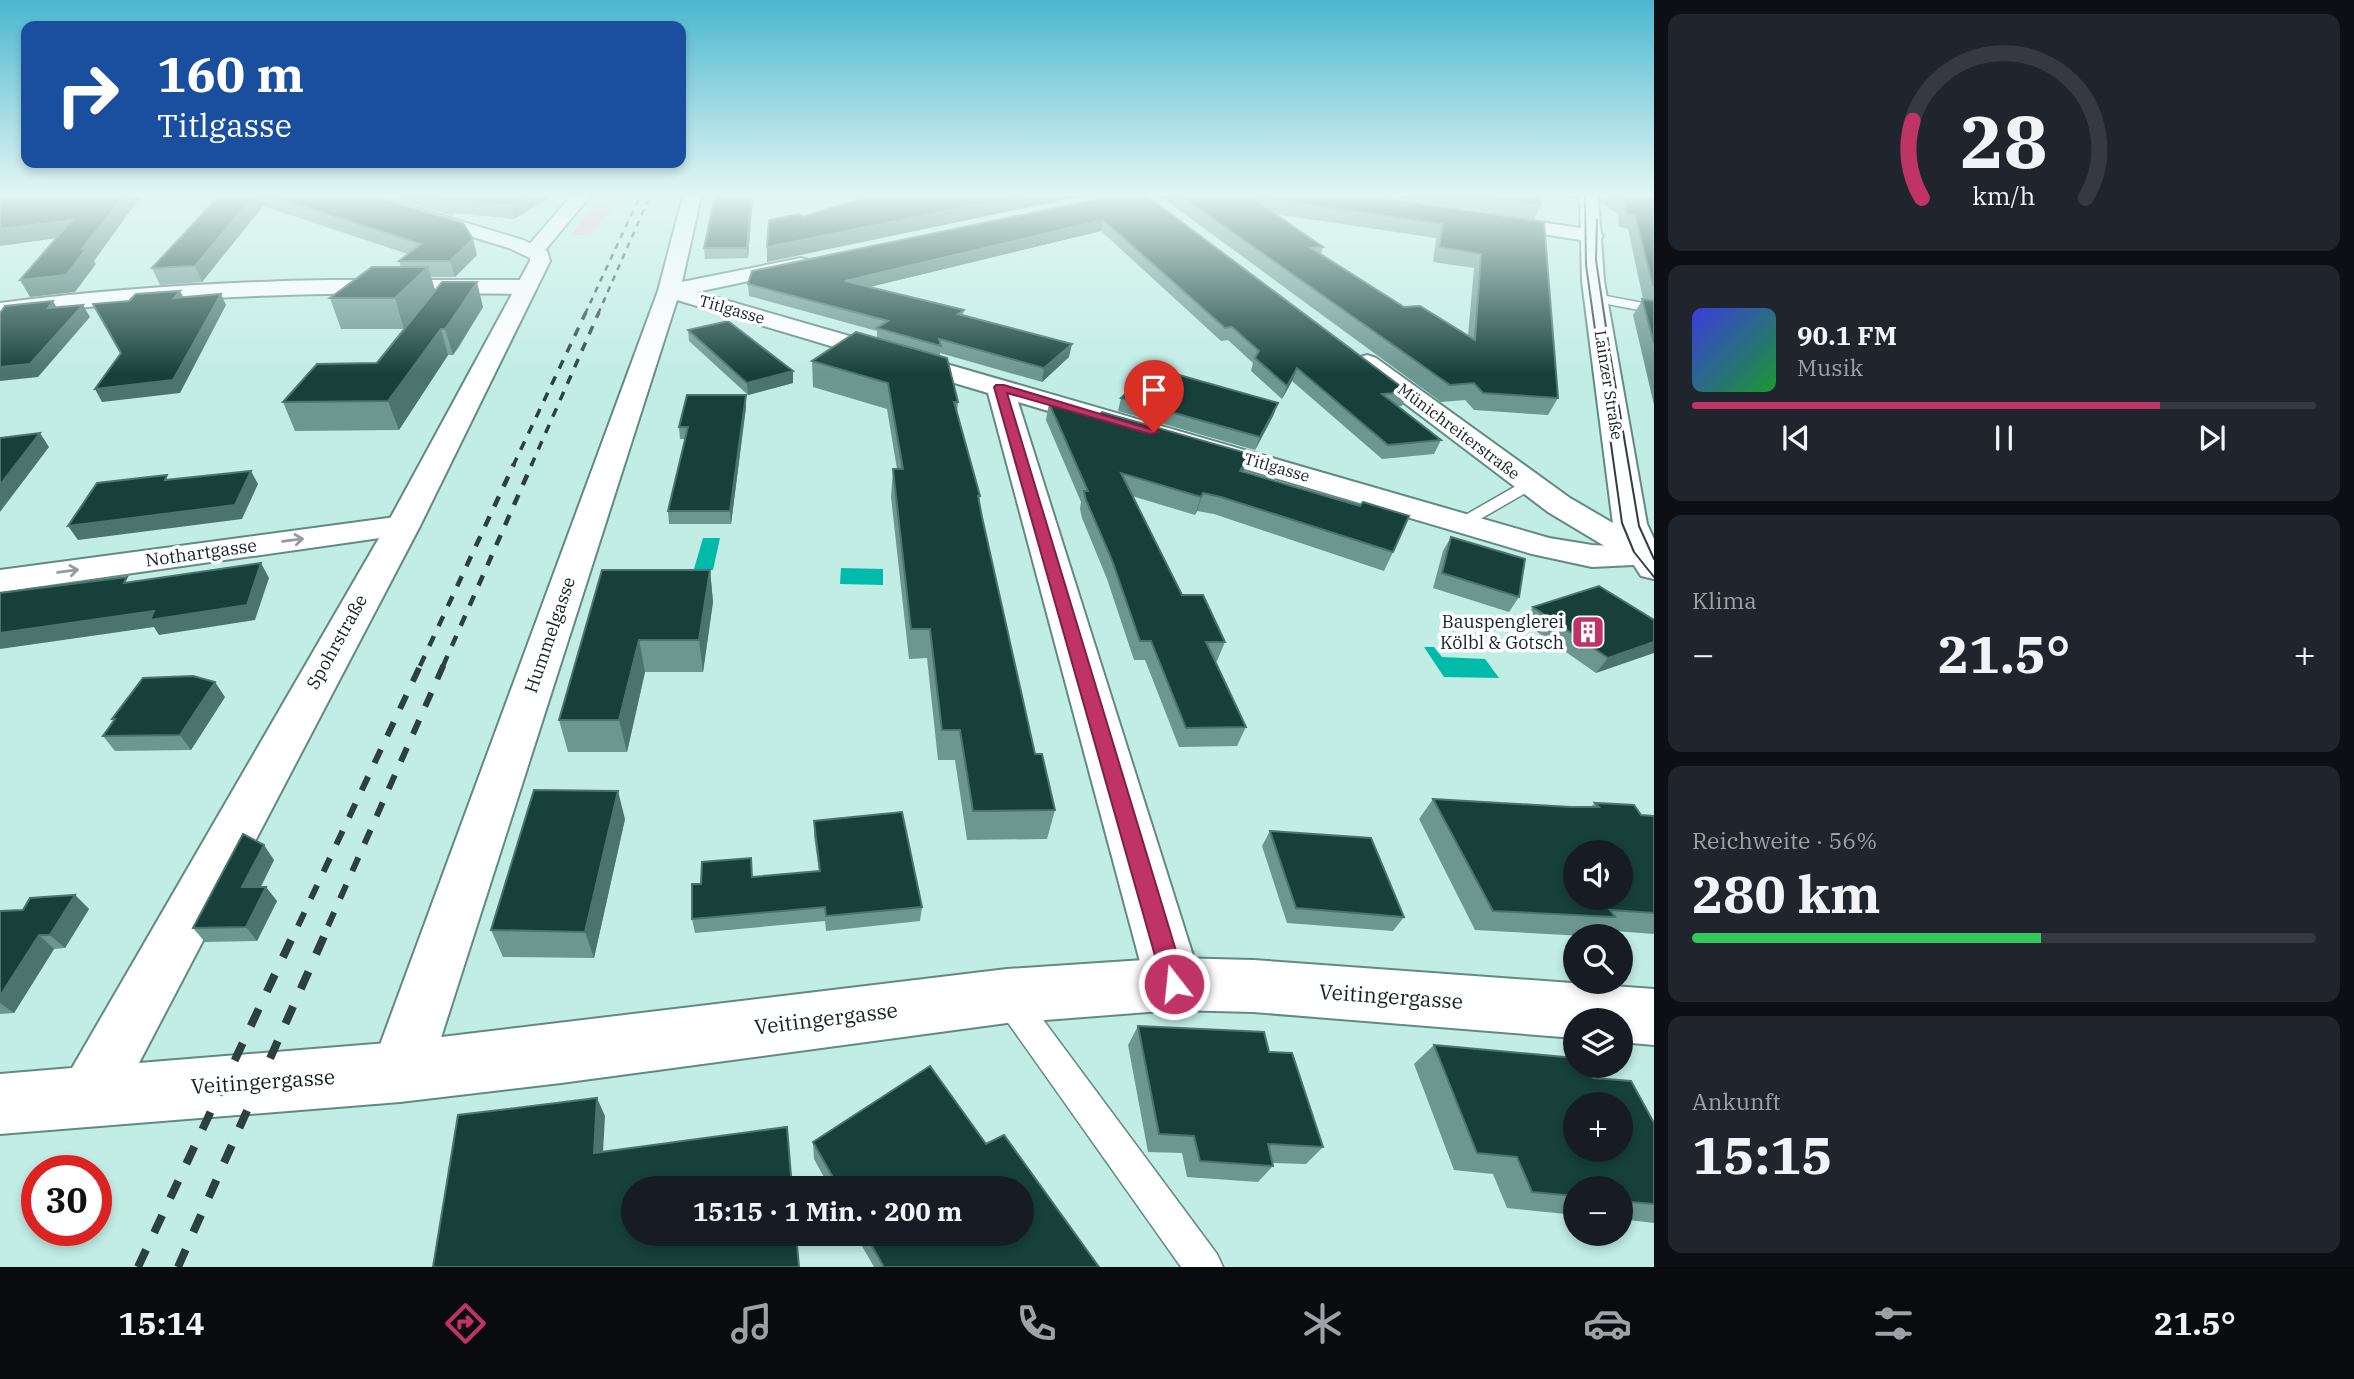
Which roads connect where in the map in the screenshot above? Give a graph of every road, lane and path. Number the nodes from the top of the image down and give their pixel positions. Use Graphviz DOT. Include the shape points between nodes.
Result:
graph roads {
  1 [pos="495,255"];
  2 [pos="540,255"];
  3 [pos="678,255"];
  4 [pos="1592,255"];
  5 [pos="817,260"];
  6 [pos="530,270"];
  7 [pos="669,291"];
  8 [pos="1596,298"];
  9 [pos="1654,309"];
  10 [pos="0,310"];
  11 [pos="1345,346"];
  12 [pos="1000,387"];
  13 [pos="1528,484"];
  14 [pos="1464,521"];
  15 [pos="402,526"];
  16 [pos="1649,562"];
  17 [pos="0,581"];
  18 [pos="1174,984"];
  19 [pos="1007,996"];
  20 [pos="1654,1017"];
  21 [pos="400,1072"];
  22 [pos="89,1096"];
  23 [pos="0,1104"];
  24 [pos="1204,1267"];
  1 -- 6 [label="street"];
  2 -- 6 [label="street, Spohrstraße"];
  3 -- 7 [label="street, Hummelgasse"];
  4 -- 8 [label="street, Lainzer Straße"];
  5 -- 7 [label="street"];
  6 -- 10 [label="street" via="181,291"];
  6 -- 15 [label="street, Spohrstraße"];
  7 -- 12 [label="street, Titlgasse"];
  7 -- 21 [label="street, Hummelgasse"];
  8 -- 9 [label="lane"];
  8 -- 16 [label="street, Lainzer Straße" via="1630,524"];
  11 -- 13 [label="street, Münichreiterstraße"];
  12 -- 14 [label="street, Titlgasse"];
  12 -- 18 [label="street"];
  13 -- 14 [label="lane"];
  13 -- 16 [label="street, Münichreiterstraße"];
  14 -- 16 [label="street, Titlgasse" via="1544,547"];
  17 -- 15 [label="street, Nothartgasse, one-way"];
  15 -- 22 [label="street, Spohrstraße"];
  18 -- 19 [label="street, Veitingergasse"];
  18 -- 20 [label="street, Veitingergasse"];
  19 -- 21 [label="street, Veitingergasse"];
  19 -- 24 [label="lane"];
  21 -- 22 [label="street, Veitingergasse"];
  22 -- 23 [label="street, Veitingergasse"];
}
